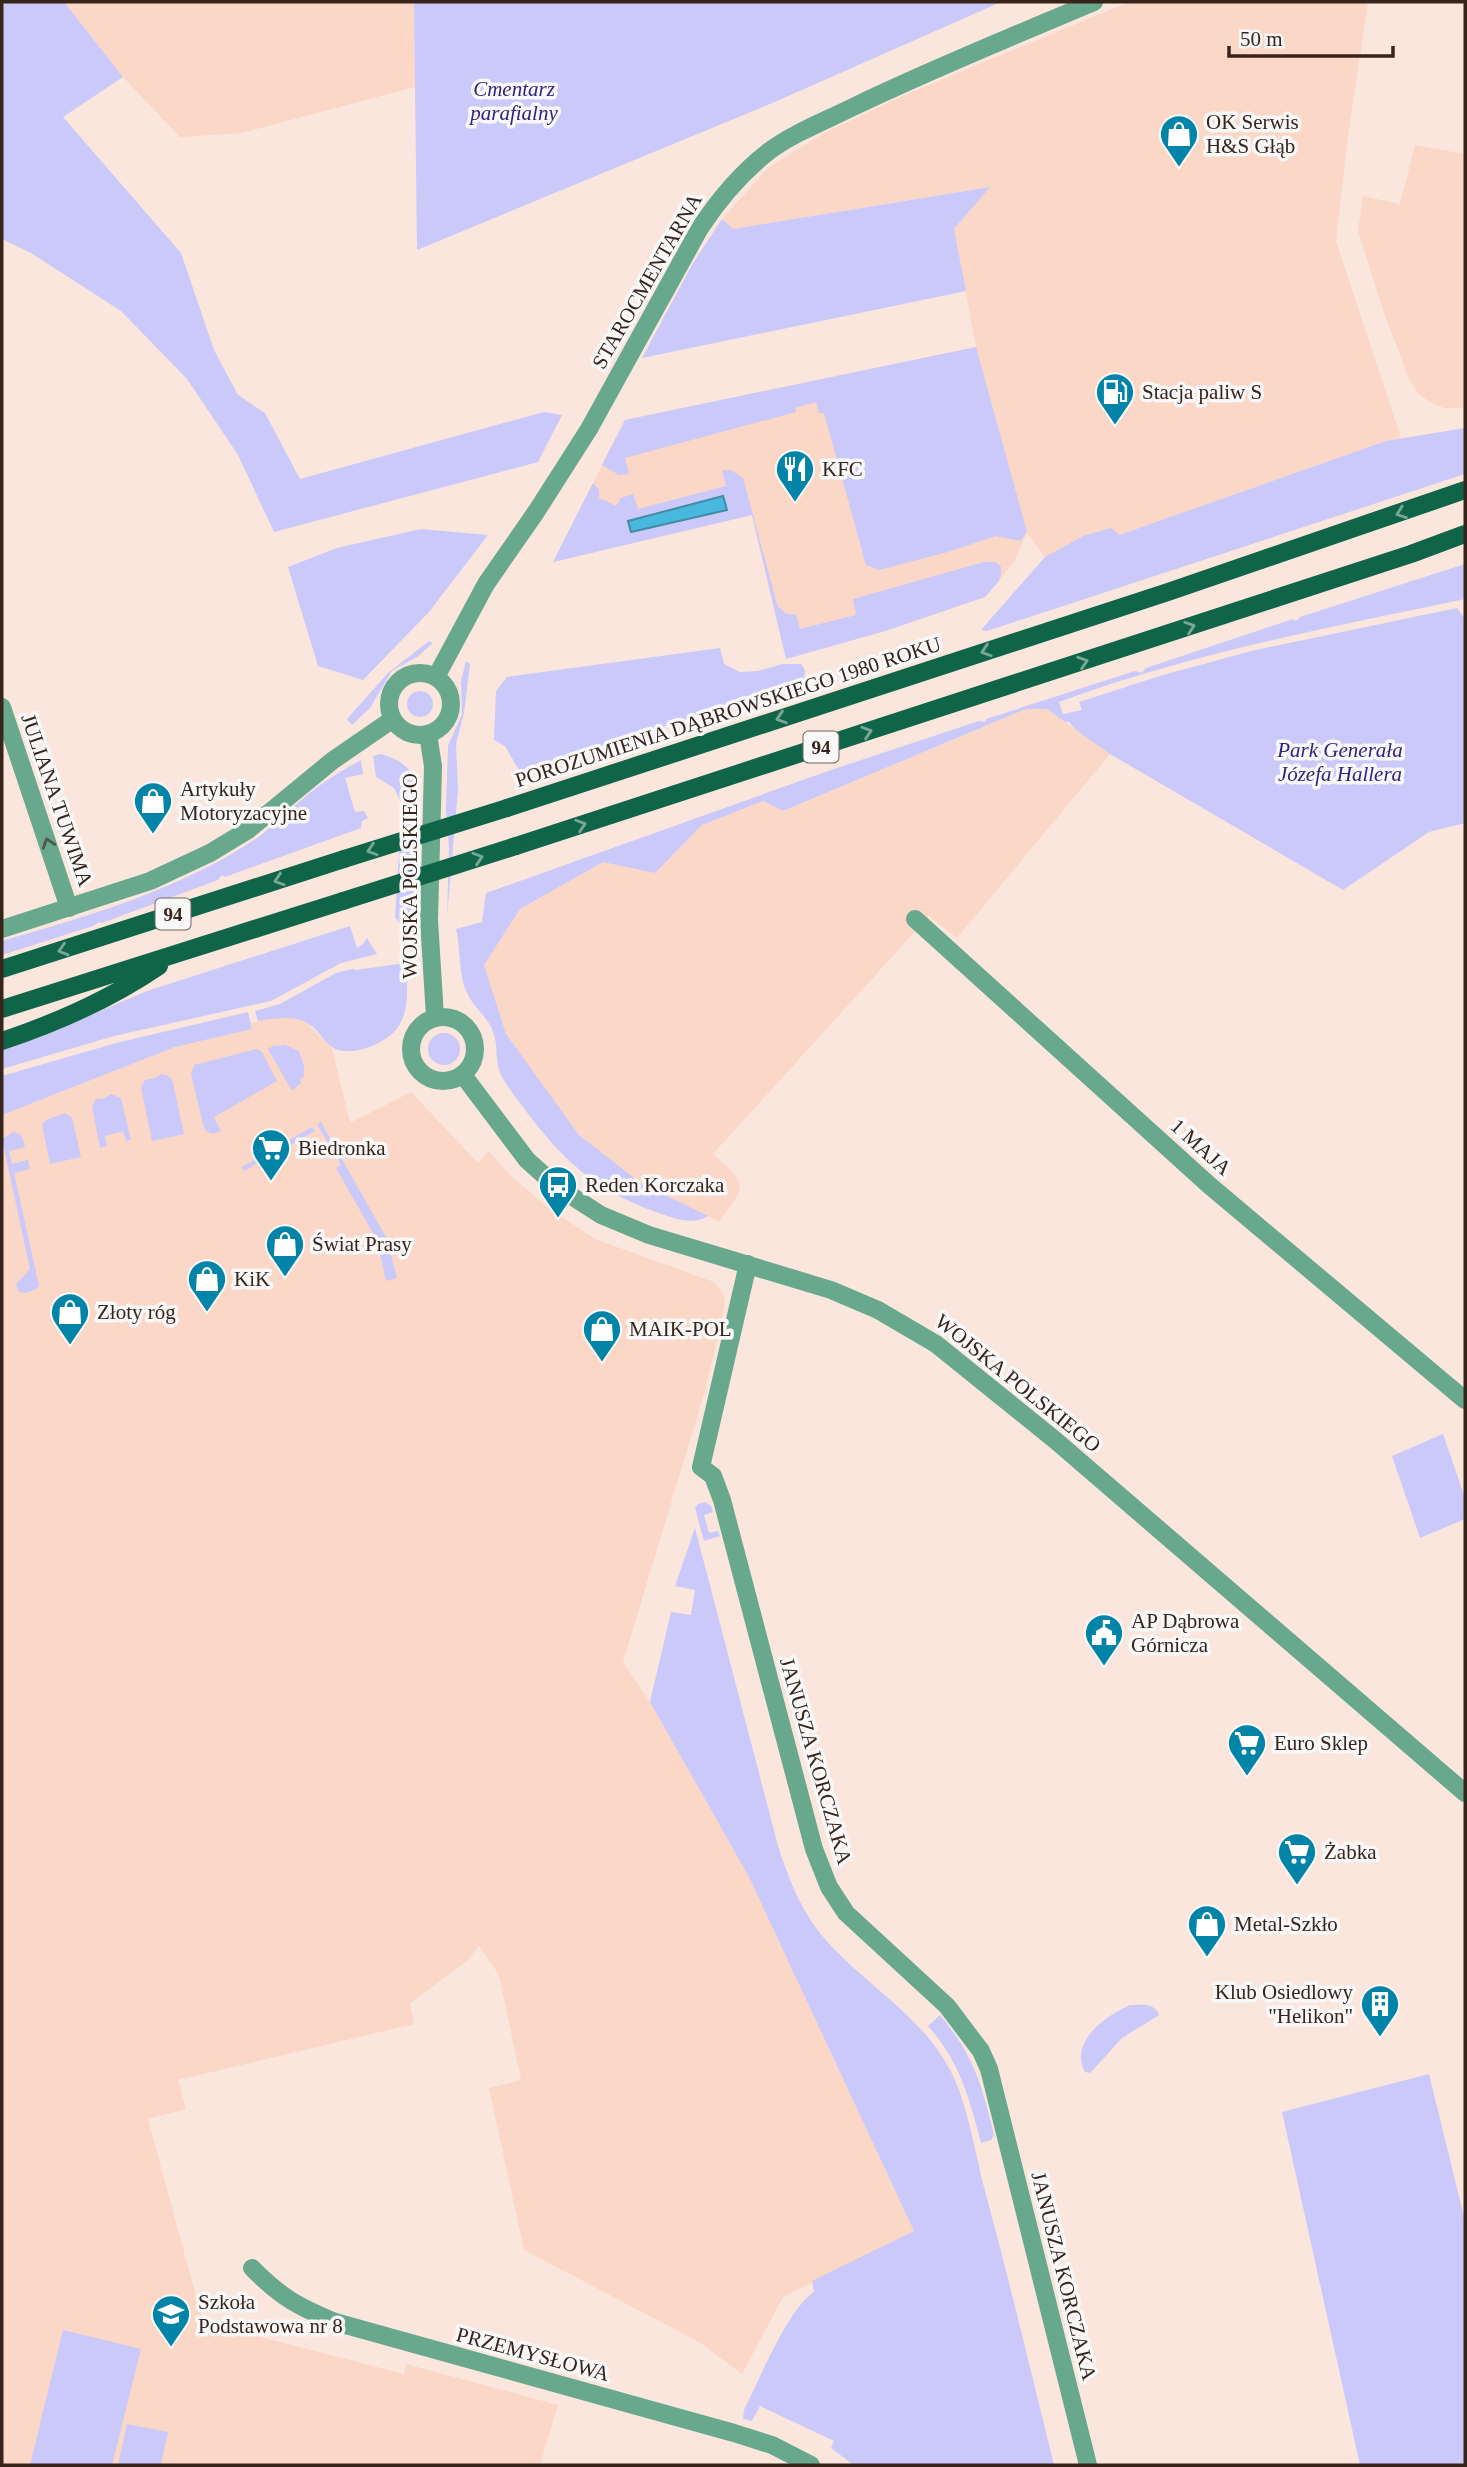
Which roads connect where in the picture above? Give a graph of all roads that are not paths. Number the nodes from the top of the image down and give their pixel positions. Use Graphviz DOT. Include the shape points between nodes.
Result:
graph roads {
  1 [pos="1094,2"];
  2 [pos="1465,490"];
  3 [pos="1465,534"];
  4 [pos="1465,546"];
  5 [pos="1411,554"];
  6 [pos="436,677"];
  7 [pos="2,707"];
  8 [pos="393,719"];
  9 [pos="428,734"];
  10 [pos="69,908"];
  11 [pos="915,919"];
  12 [pos="2,929"];
  13 [pos="176,954"];
  14 [pos="2,969"];
  15 [pos="2,1009"];
  16 [pos="435,1017"];
  17 [pos="2,1041"];
  18 [pos="463,1075"];
  19 [pos="748,1264"];
  20 [pos="1465,1400"];
  21 [pos="1465,1793"];
  22 [pos="252,2268"];
  23 [pos="811,2465"];
  24 [pos="1088,2465"];
  1 -- 6 [label="street, STAROCMENTARNA" via="810,128 769,151 743,174 700,228 589,429 486,584"];
  2 -- 14 [label="main road, POROZUMIENIA DĄBROWSKIEGO 1980 ROKU / 94, one-way, bridge" via="507,808"];
  3 -- 5 [label="main road, 94"];
  4 -- 5 [label="main road"];
  13 -- 5 [label="main road, 94, one-way, bridge"];
  6 -- 8 [label="street" via="409,675 395,685 389,702"];
  6 -- 9 [label="street" via="447,688 450,712 442,726"];
  10 -- 7 [label="street, JULIANA TUWIMA, one-way"];
  8 -- 9 [label="street" via="404,731"];
  8 -- 10 [label="street" via="339,755 232,841 168,874"];
  9 -- 16 [label="street, WOJSKA POLSKIEGO" via="433,766 429,920"];
  10 -- 12 [label="street"];
  11 -- 20 [label="street, 1 MAJA" via="1209,1185"];
  13 -- 15 [label="main road, 94"];
  13 -- 17 [label="main road" via="93,1003"];
  16 -- 18 [label="street" via="457,1020 473,1035 475,1057"];
  16 -- 18 [label="street" via="413,1036 415,1066 432,1080"];
  18 -- 19 [label="street, WOJSKA POLSKIEGO" via="527,1160 583,1205 649,1235"];
  19 -- 21 [label="street, WOJSKA POLSKIEGO" via="878,1310 947,1351"];
  19 -- 24 [label="street, JANUSZA KORCZAKA" via="701,1467 713,1476 722,1500 814,1849 829,1887 853,1921 947,2006 989,2069"];
  22 -- 23 [label="street, PRZEMYSŁOWA" via="296,2306 335,2322 734,2432"];
}
